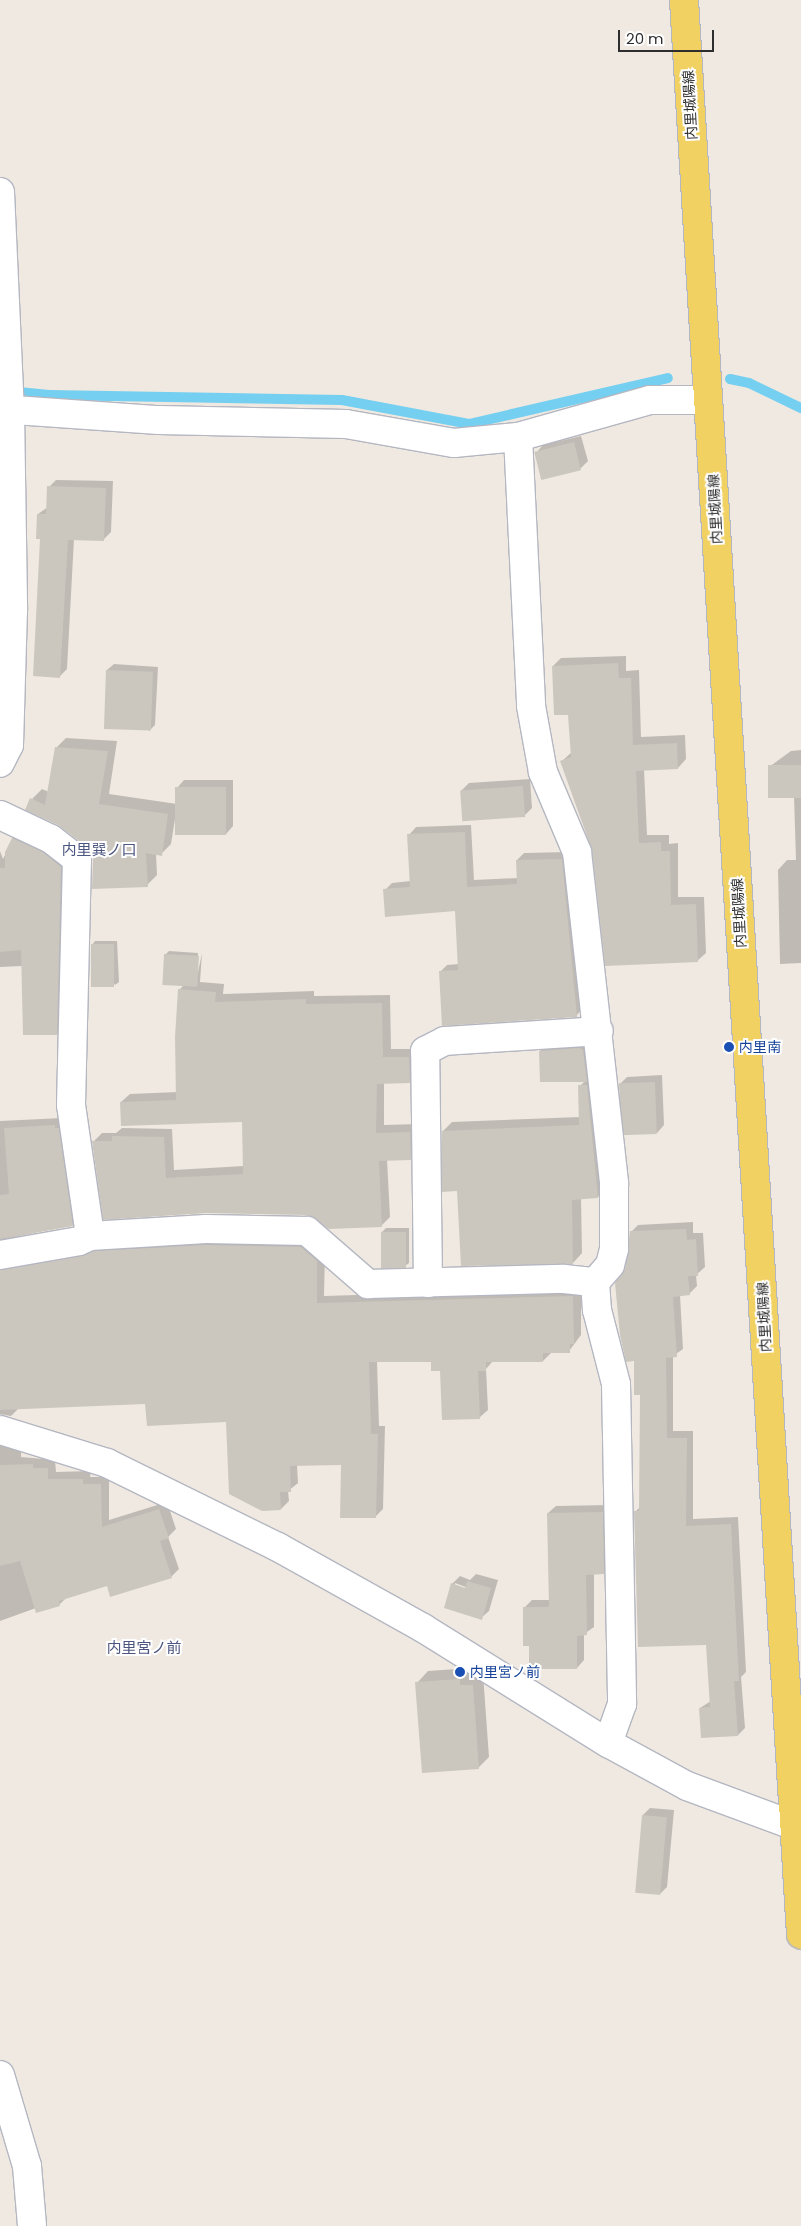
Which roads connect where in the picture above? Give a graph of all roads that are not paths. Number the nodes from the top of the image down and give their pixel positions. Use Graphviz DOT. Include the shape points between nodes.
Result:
graph roads {
  1 [pos="684,0"];
  2 [pos="0,192"];
  3 [pos="708,400"];
  4 [pos="5,410"];
  5 [pos="518,437"];
  6 [pos="0,763"];
  7 [pos="0,816"];
  8 [pos="599,1031"];
  9 [pos="90,1236"];
  10 [pos="0,1254"];
  11 [pos="595,1282"];
  12 [pos="428,1284"];
  13 [pos="0,1430"];
  14 [pos="608,1743"];
  15 [pos="798,1826"];
  16 [pos="801,1934"];
  17 [pos="0,2075"];
  18 [pos="32,2226"];
  1 -- 3 [label="main road, 内里城陽線"];
  2 -- 4 [label="street"];
  3 -- 5 [label="street" via="650,400"];
  3 -- 15 [label="main road, 内里城陽線"];
  4 -- 5 [label="street" via="159,420 346,424 454,443"];
  4 -- 6 [label="street" via="12,668 10,745"];
  5 -- 8 [label="street" via="532,706 544,772 577,852"];
  7 -- 9 [label="street" via="52,840 77,859 71,1106"];
  8 -- 11 [label="street" via="616,1222 610,1265"];
  8 -- 12 [label="street" via="446,1041 425,1051"];
  9 -- 10 [label="street" via="80,1241"];
  9 -- 12 [label="street" via="206,1229 307,1232 368,1284"];
  11 -- 12 [label="street"];
  11 -- 14 [label="street" via="597,1310 616,1384 622,1704"];
  13 -- 14 [label="street" via="107,1463 278,1547 423,1628"];
  14 -- 15 [label="street" via="687,1786"];
  15 -- 16 [label="main road, 内里城陽線"];
  17 -- 18 [label="street" via="27,2166"];
}
